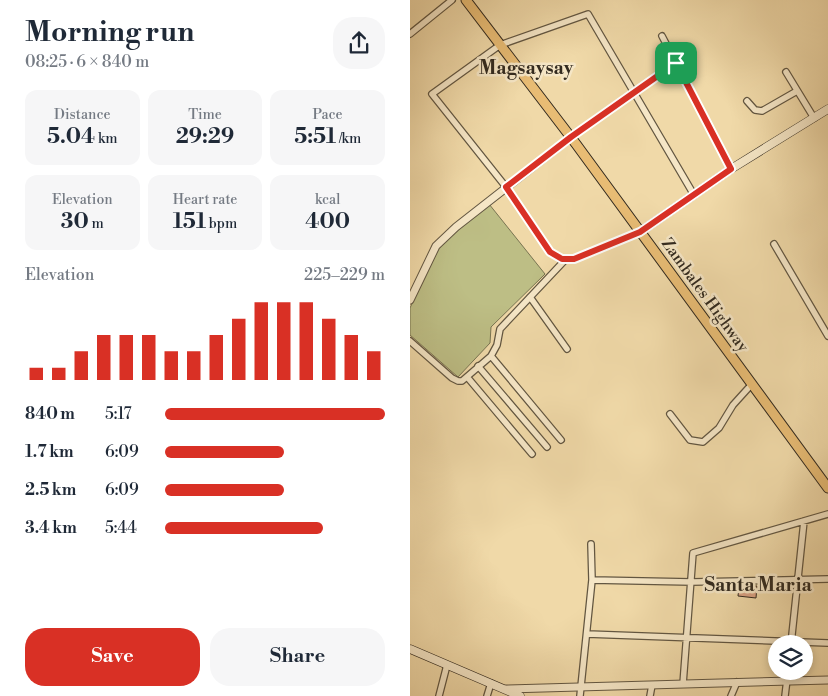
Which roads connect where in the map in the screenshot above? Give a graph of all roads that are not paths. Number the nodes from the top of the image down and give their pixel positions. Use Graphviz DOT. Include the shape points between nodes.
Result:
graph roads {
  1 [pos="452,0"];
  2 [pos="466,0"];
  3 [pos="410,34"];
  4 [pos="662,36"];
  5 [pos="500,45"];
  6 [pos="676,63"];
  7 [pos="786,72"];
  8 [pos="797,91"];
  9 [pos="635,92"];
  10 [pos="747,101"];
  11 [pos="828,109"];
  12 [pos="814,118"];
  13 [pos="571,137"];
  14 [pos="731,169"];
  15 [pos="506,187"];
  16 [pos="694,194"];
  17 [pos="640,232"];
  18 [pos="774,244"];
  19 [pos="566,259"];
  20 [pos="530,298"];
  21 [pos="410,300"];
  22 [pos="828,336"];
  23 [pos="410,341"];
  24 [pos="566,349"];
  25 [pos="491,356"];
  26 [pos="478,366"];
  27 [pos="468,378"];
  28 [pos="752,384"];
  29 [pos="670,414"];
  30 [pos="561,440"];
  31 [pos="547,447"];
  32 [pos="532,454"];
  33 [pos="828,488"];
  34 [pos="828,514"];
  35 [pos="804,521"];
  36 [pos="592,544"];
  37 [pos="828,579"];
  38 [pos="592,580"];
  39 [pos="799,580"];
  40 [pos="692,582"];
  41 [pos="587,634"];
  42 [pos="792,635"];
  43 [pos="687,637"];
  44 [pos="768,642"];
  45 [pos="813,643"];
  46 [pos="828,643"];
  47 [pos="410,649"];
  48 [pos="448,665"];
  49 [pos="787,680"];
  50 [pos="813,680"];
  51 [pos="828,680"];
  52 [pos="737,682"];
  53 [pos="491,684"];
  54 [pos="683,684"];
  55 [pos="652,685"];
  56 [pos="582,687"];
  57 [pos="506,689"];
  58 [pos="438,696"];
  59 [pos="487,696"];
  60 [pos="520,696"];
  61 [pos="580,696"];
  62 [pos="650,696"];
  63 [pos="731,696"];
  64 [pos="785,696"];
  1 -- 3 [label="street"];
  2 -- 5 [label="main road, Zambales Highway"];
  4 -- 6 [label="street"];
  5 -- 9 [label="street" via="588,14"];
  5 -- 13 [label="main road, Zambales Highway"];
  5 -- 15 [label="street" via="432,94"];
  6 -- 9 [label="street"];
  6 -- 14 [label="street"];
  7 -- 8 [label="street"];
  8 -- 10 [label="street" via="762,111 755,110"];
  8 -- 12 [label="street"];
  9 -- 13 [label="street"];
  9 -- 16 [label="street"];
  11 -- 12 [label="main road"];
  12 -- 14 [label="main road"];
  13 -- 15 [label="street"];
  13 -- 17 [label="main road, Zambales Highway"];
  14 -- 16 [label="main road"];
  15 -- 19 [label="street" via="550,252"];
  15 -- 21 [label="street" via="436,246"];
  16 -- 17 [label="main road"];
  17 -- 19 [label="street" via="574,259"];
  17 -- 28 [label="main road, Zambales Highway"];
  18 -- 22 [label="street"];
  19 -- 20 [label="street"];
  20 -- 24 [label="street"];
  20 -- 25 [label="street" via="500,329"];
  23 -- 27 [label="street" via="458,382"];
  25 -- 26 [label="street"];
  25 -- 30 [label="street"];
  26 -- 27 [label="street"];
  26 -- 31 [label="street"];
  27 -- 32 [label="street"];
  28 -- 29 [label="street" via="733,405 719,428 703,442 690,440"];
  28 -- 33 [label="main road, Zambales Highway"];
  34 -- 35 [label="street"];
  35 -- 39 [label="street"];
  35 -- 40 [label="street" via="693,553"];
  36 -- 38 [label="street"];
  37 -- 39 [label="street"];
  38 -- 40 [label="street"];
  38 -- 41 [label="street"];
  39 -- 40 [label="street"];
  39 -- 42 [label="street"];
  40 -- 43 [label="street"];
  41 -- 43 [label="street"];
  41 -- 56 [label="street"];
  43 -- 44 [label="street"];
  43 -- 54 [label="street"];
  45 -- 46 [label="street"];
  47 -- 48 [label="main road"];
  48 -- 53 [label="main road"];
  48 -- 58 [label="street"];
  49 -- 52 [label="street"];
  49 -- 64 [label="street"];
  50 -- 51 [label="street"];
  52 -- 54 [label="street"];
  52 -- 63 [label="street"];
  53 -- 57 [label="main road"];
  53 -- 59 [label="street"];
  54 -- 55 [label="street"];
  55 -- 56 [label="street"];
  55 -- 62 [label="street"];
  56 -- 57 [label="street"];
  56 -- 61 [label="street"];
  57 -- 60 [label="main road"];
}
